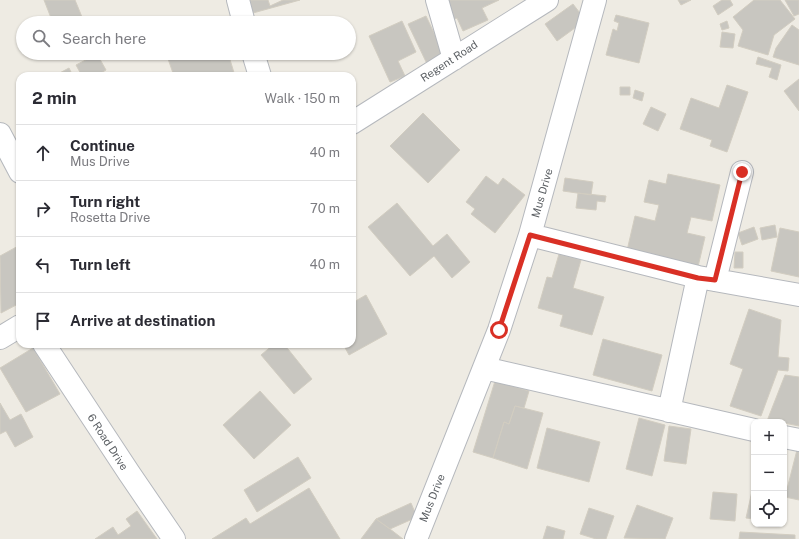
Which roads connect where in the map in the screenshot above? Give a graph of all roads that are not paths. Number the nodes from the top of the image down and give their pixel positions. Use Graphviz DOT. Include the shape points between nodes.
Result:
graph roads {
  1 [pos="238,0"];
  2 [pos="436,0"];
  3 [pos="547,0"];
  4 [pos="595,0"];
  5 [pos="242,16"];
  6 [pos="454,59"];
  7 [pos="255,60"];
  8 [pos="259,72"];
  9 [pos="356,120"];
  10 [pos="0,134"];
  11 [pos="16,164"];
  12 [pos="742,172"];
  13 [pos="530,235"];
  14 [pos="707,279"];
  15 [pos="799,295"];
  16 [pos="16,328"];
  17 [pos="0,338"];
  18 [pos="47,348"];
  19 [pos="484,368"];
  20 [pos="669,411"];
  21 [pos="751,429"];
  22 [pos="787,438"];
  23 [pos="799,440"];
  24 [pos="174,539"];
  25 [pos="416,539"];
  1 -- 5 [label="street"];
  2 -- 6 [label="street"];
  3 -- 6 [label="street, Regent Road"];
  4 -- 13 [label="street, Mus Drive"];
  6 -- 9 [label="street, Regent Road"];
  7 -- 8 [label="street"];
  10 -- 11 [label="street"];
  12 -- 14 [label="street"];
  13 -- 14 [label="street"];
  13 -- 19 [label="street, Mus Drive"];
  14 -- 15 [label="street"];
  14 -- 20 [label="street"];
  16 -- 17 [label="street"];
  18 -- 24 [label="street, 6 Road Drive"];
  19 -- 20 [label="street"];
  19 -- 25 [label="street, Mus Drive"];
  20 -- 21 [label="street"];
  22 -- 23 [label="street"];
}
